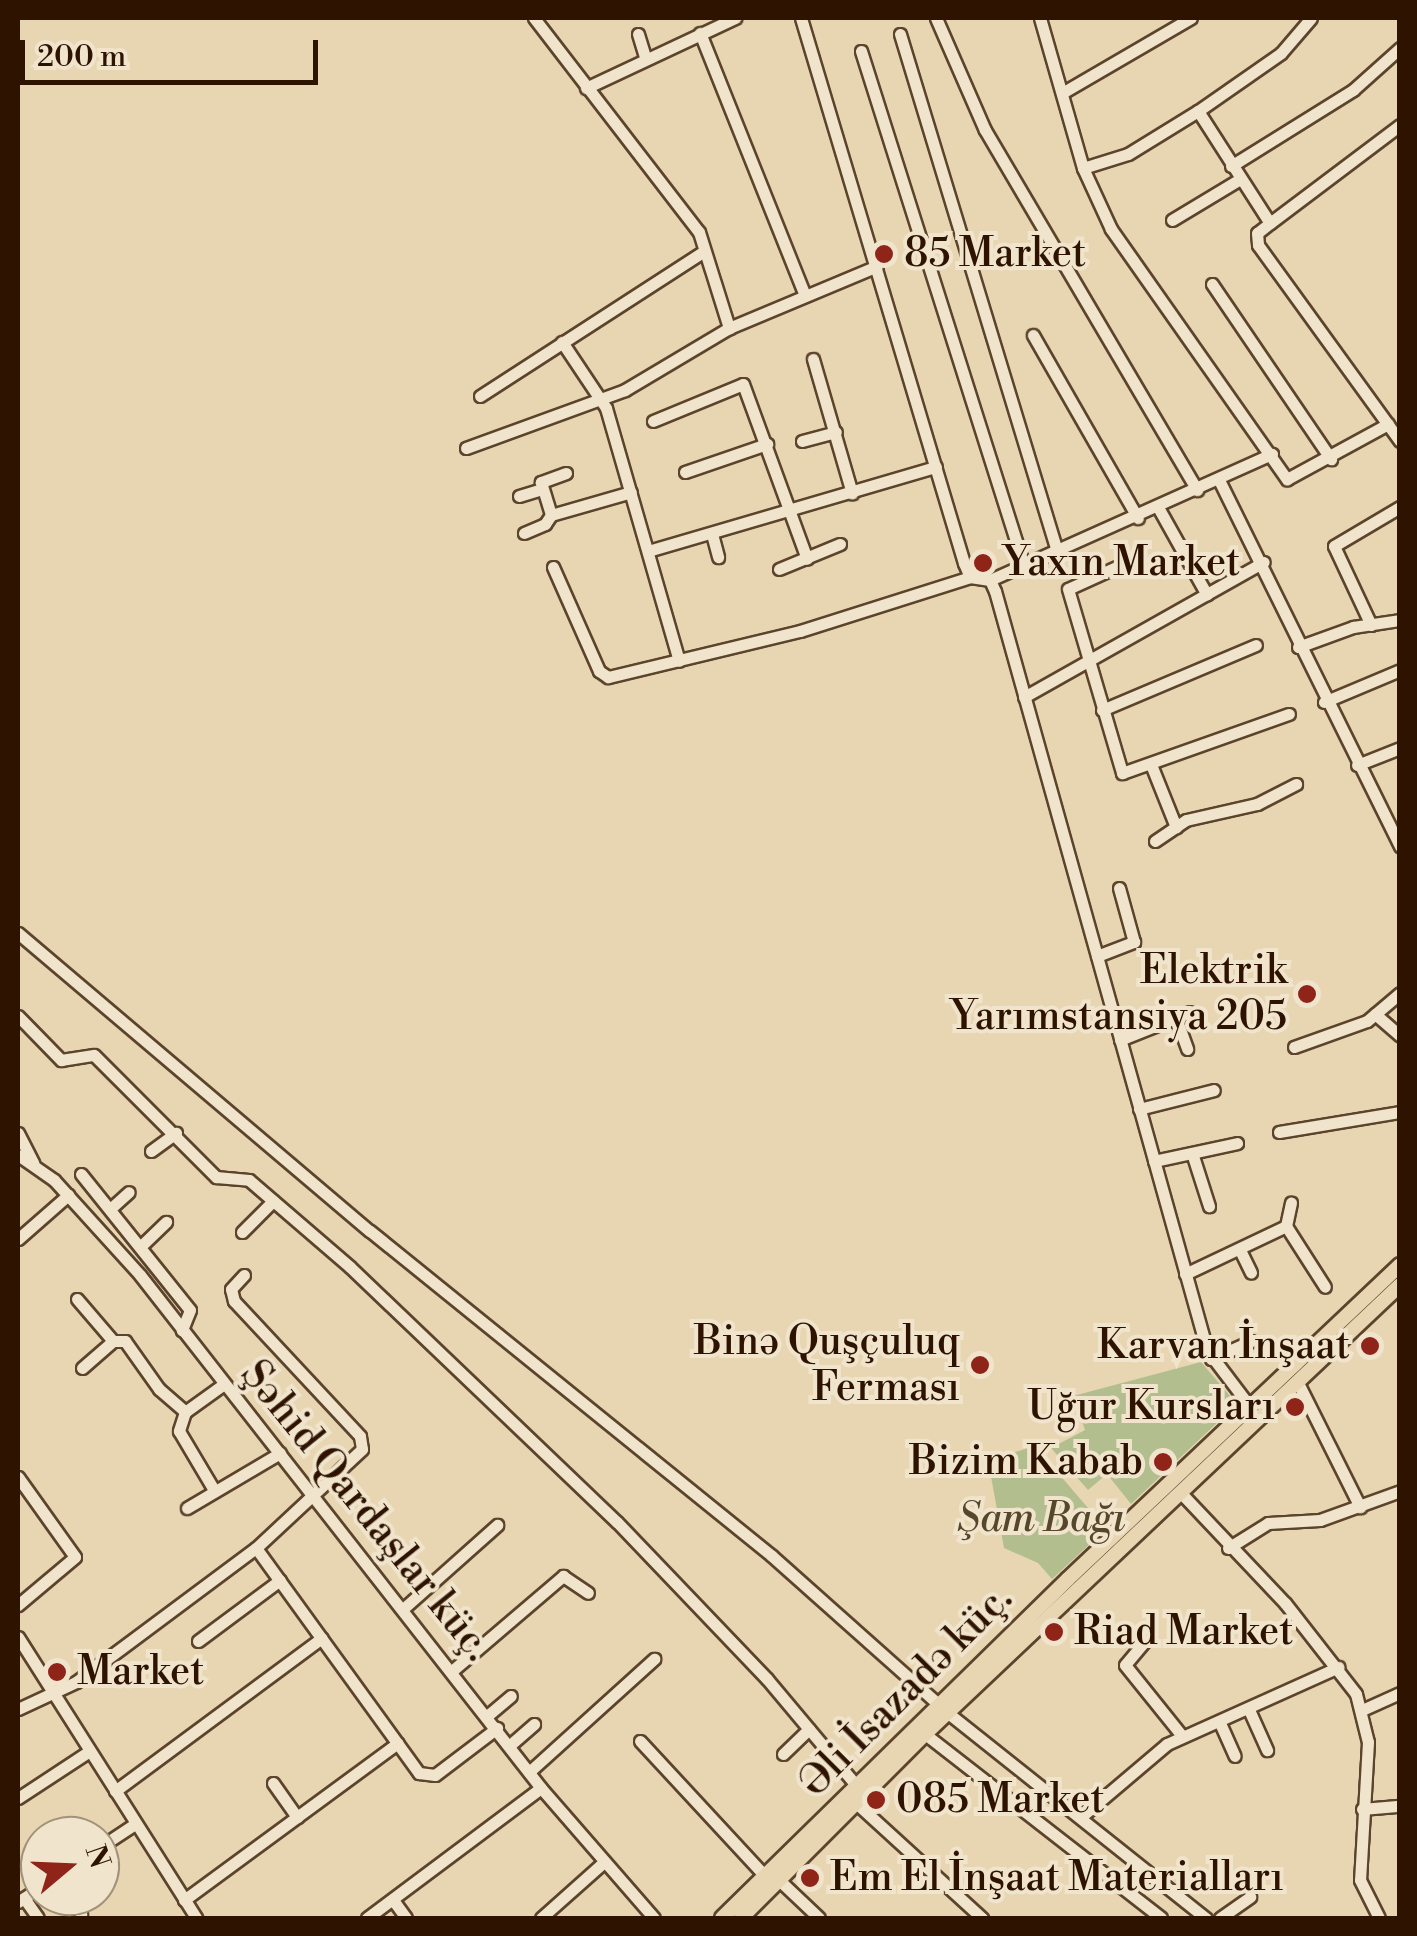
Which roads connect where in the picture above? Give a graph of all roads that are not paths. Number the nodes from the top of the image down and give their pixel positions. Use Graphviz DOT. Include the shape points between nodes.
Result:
graph roads {
  1 [pos="534,18"];
  2 [pos="734,18"];
  3 [pos="801,18"];
  4 [pos="936,18"];
  5 [pos="1041,18"];
  6 [pos="1191,18"];
  7 [pos="1310,18"];
  8 [pos="700,33"];
  9 [pos="638,34"];
  10 [pos="900,34"];
  11 [pos="1400,48"];
  12 [pos="861,51"];
  13 [pos="645,58"];
  14 [pos="586,88"];
  15 [pos="1062,93"];
  16 [pos="1198,111"];
  17 [pos="1400,125"];
  18 [pos="1231,166"];
  19 [pos="1083,168"];
  20 [pos="1240,179"];
  21 [pos="1172,220"];
  22 [pos="1270,224"];
  23 [pos="704,252"];
  24 [pos="877,266"];
  25 [pos="1212,284"];
  26 [pos="805,296"];
  27 [pos="729,328"];
  28 [pos="1033,335"];
  29 [pos="562,342"];
  30 [pos="813,359"];
  31 [pos="480,396"];
  32 [pos="602,399"];
  33 [pos="653,421"];
  34 [pos="1388,424"];
  35 [pos="836,432"];
  36 [pos="802,441"];
  37 [pos="1400,441"];
  38 [pos="767,444"];
  39 [pos="466,448"];
  40 [pos="1272,454"];
  41 [pos="1332,459"];
  42 [pos="936,468"];
  43 [pos="685,472"];
  44 [pos="566,473"];
  45 [pos="1218,480"];
  46 [pos="542,489"];
  47 [pos="1198,490"];
  48 [pos="631,492"];
  49 [pos="852,493"];
  50 [pos="519,496"];
  51 [pos="1400,507"];
  52 [pos="1159,509"];
  53 [pos="791,511"];
  54 [pos="551,514"];
  55 [pos="1138,518"];
  56 [pos="524,532"];
  57 [pos="712,534"];
  58 [pos="840,544"];
  59 [pos="648,551"];
  60 [pos="1057,551"];
  61 [pos="718,558"];
  62 [pos="806,559"];
  63 [pos="1134,559"];
  64 [pos="1264,562"];
  65 [pos="1023,563"];
  66 [pos="553,567"];
  67 [pos="779,568"];
  68 [pos="970,578"];
  69 [pos="990,580"];
  70 [pos="1206,594"];
  71 [pos="1400,620"];
  72 [pos="1371,625"];
  73 [pos="1256,645"];
  74 [pos="1298,647"];
  75 [pos="679,662"];
  76 [pos="1090,666"];
  77 [pos="1400,670"];
  78 [pos="1024,698"];
  79 [pos="1324,702"];
  80 [pos="1102,710"];
  81 [pos="1289,714"];
  82 [pos="1400,748"];
  83 [pos="1357,765"];
  84 [pos="1152,767"];
  85 [pos="1296,784"];
  86 [pos="1176,826"];
  87 [pos="1395,829"];
  88 [pos="1155,840"];
  89 [pos="1400,847"];
  90 [pos="1119,888"];
  91 [pos="18,933"];
  92 [pos="1096,956"];
  93 [pos="1400,992"];
  94 [pos="1190,1012"];
  95 [pos="1375,1014"];
  96 [pos="18,1016"];
  97 [pos="1176,1018"];
  98 [pos="1400,1036"];
  99 [pos="1120,1040"];
  100 [pos="1294,1047"];
  101 [pos="1187,1049"];
  102 [pos="1214,1090"];
  103 [pos="1139,1110"];
  104 [pos="1400,1112"];
  105 [pos="1279,1132"];
  106 [pos="18,1133"];
  107 [pos="176,1134"];
  108 [pos="1237,1143"];
  109 [pos="151,1151"];
  110 [pos="1192,1153"];
  111 [pos="18,1155"];
  112 [pos="1154,1161"];
  113 [pos="32,1163"];
  114 [pos="81,1174"];
  115 [pos="129,1192"];
  116 [pos="68,1194"];
  117 [pos="273,1201"];
  118 [pos="1291,1203"];
  119 [pos="1208,1206"];
  120 [pos="110,1209"];
  121 [pos="166,1222"];
  122 [pos="1286,1226"];
  123 [pos="242,1232"];
  124 [pos="18,1239"];
  125 [pos="140,1246"];
  126 [pos="1240,1250"];
  127 [pos="1400,1265"];
  128 [pos="1252,1273"];
  129 [pos="1185,1274"];
  130 [pos="244,1275"];
  131 [pos="1400,1285"];
  132 [pos="1325,1288"];
  133 [pos="77,1299"];
  134 [pos="182,1330"];
  135 [pos="1250,1340"];
  136 [pos="113,1341"];
  137 [pos="1211,1358"];
  138 [pos="82,1368"];
  139 [pos="1298,1383"];
  140 [pos="224,1384"];
  141 [pos="185,1412"];
  142 [pos="1255,1414"];
  143 [pos="280,1454"];
  144 [pos="18,1477"];
  145 [pos="214,1490"];
  146 [pos="1400,1491"];
  147 [pos="1180,1492"];
  148 [pos="316,1498"];
  149 [pos="1360,1506"];
  150 [pos="187,1508"];
  151 [pos="497,1525"];
  152 [pos="256,1548"];
  153 [pos="1228,1548"];
  154 [pos="280,1580"];
  155 [pos="588,1593"];
  156 [pos="18,1605"];
  157 [pos="404,1608"];
  158 [pos="18,1637"];
  159 [pos="322,1638"];
  160 [pos="198,1641"];
  161 [pos="1145,1642"];
  162 [pos="654,1659"];
  163 [pos="1338,1668"];
  164 [pos="453,1670"];
  165 [pos="1400,1693"];
  166 [pos="52,1694"];
  167 [pos="511,1696"];
  168 [pos="943,1708"];
  169 [pos="18,1709"];
  170 [pos="1362,1710"];
  171 [pos="1250,1712"];
  172 [pos="488,1716"];
  173 [pos="1220,1723"];
  174 [pos="534,1724"];
  175 [pos="497,1728"];
  176 [pos="810,1729"];
  177 [pos="921,1729"];
  178 [pos="1182,1736"];
  179 [pos="640,1741"];
  180 [pos="398,1743"];
  181 [pos="510,1745"];
  182 [pos="1267,1750"];
  183 [pos="88,1752"];
  184 [pos="783,1754"];
  185 [pos="1234,1756"];
  186 [pos="529,1772"];
  187 [pos="274,1784"];
  188 [pos="856,1785"];
  189 [pos="541,1788"];
  190 [pos="114,1791"];
  191 [pos="18,1798"];
  192 [pos="856,1803"];
  193 [pos="1400,1806"];
  194 [pos="1362,1809"];
  195 [pos="1082,1816"];
  196 [pos="297,1817"];
  197 [pos="135,1824"];
  198 [pos="120,1834"];
  199 [pos="604,1862"];
  200 [pos="772,1879"];
  201 [pos="1250,1897"];
  202 [pos="184,1900"];
  203 [pos="393,1900"];
  204 [pos="194,1918"];
  205 [pos="368,1918"];
  206 [pos="406,1918"];
  207 [pos="540,1918"];
  208 [pos="654,1918"];
  209 [pos="722,1918"];
  210 [pos="740,1918"];
  211 [pos="818,1918"];
  212 [pos="982,1918"];
  213 [pos="1161,1918"];
  214 [pos="1206,1918"];
  215 [pos="1220,1918"];
  216 [pos="1379,1918"];
  1 -- 14 [label="street"];
  2 -- 8 [label="street"];
  3 -- 24 [label="street"];
  4 -- 47 [label="street" via="985,130"];
  5 -- 15 [label="street"];
  6 -- 15 [label="street"];
  7 -- 16 [label="street" via="1281,52"];
  8 -- 13 [label="street"];
  8 -- 26 [label="street"];
  9 -- 13 [label="street"];
  10 -- 60 [label="street"];
  11 -- 18 [label="street" via="1354,90"];
  12 -- 65 [label="street"];
  13 -- 14 [label="street"];
  14 -- 23 [label="street" via="691,220"];
  15 -- 19 [label="street"];
  16 -- 18 [label="street"];
  16 -- 19 [label="street" via="1128,154"];
  17 -- 22 [label="street"];
  18 -- 20 [label="street"];
  19 -- 40 [label="street" via="1123,250"];
  20 -- 21 [label="street"];
  20 -- 22 [label="street"];
  22 -- 34 [label="street" via="1258,233 1258,245"];
  23 -- 27 [label="street"];
  23 -- 29 [label="street"];
  24 -- 26 [label="street"];
  24 -- 42 [label="street"];
  25 -- 41 [label="street"];
  26 -- 27 [label="street"];
  27 -- 32 [label="street"];
  28 -- 55 [label="street"];
  29 -- 31 [label="street"];
  29 -- 32 [label="street"];
  30 -- 35 [label="street"];
  32 -- 39 [label="street"];
  32 -- 48 [label="street"];
  33 -- 38 [label="street" via="743,384"];
  34 -- 37 [label="street"];
  34 -- 41 [label="street"];
  35 -- 36 [label="street"];
  35 -- 49 [label="street"];
  38 -- 43 [label="street"];
  38 -- 53 [label="street"];
  40 -- 41 [label="street" via="1290,480"];
  40 -- 45 [label="street"];
  42 -- 49 [label="street"];
  42 -- 68 [label="street"];
  44 -- 46 [label="street" via="541,482"];
  45 -- 47 [label="street"];
  45 -- 64 [label="street"];
  46 -- 50 [label="street"];
  46 -- 54 [label="street"];
  47 -- 52 [label="street"];
  48 -- 54 [label="street"];
  48 -- 59 [label="street"];
  49 -- 53 [label="street"];
  51 -- 72 [label="street" via="1334,546"];
  52 -- 55 [label="street"];
  52 -- 70 [label="street"];
  53 -- 57 [label="street"];
  53 -- 62 [label="street"];
  54 -- 56 [label="street" via="546,524"];
  55 -- 60 [label="street"];
  57 -- 59 [label="street"];
  57 -- 61 [label="street"];
  58 -- 62 [label="street"];
  59 -- 75 [label="street"];
  60 -- 65 [label="street"];
  62 -- 67 [label="street"];
  63 -- 76 [label="street" via="1068,589"];
  64 -- 70 [label="street"];
  64 -- 74 [label="street"];
  65 -- 69 [label="street"];
  66 -- 75 [label="street" via="602,676"];
  68 -- 69 [label="street"];
  68 -- 75 [label="street"];
  69 -- 78 [label="street"];
  70 -- 76 [label="street"];
  71 -- 72 [label="street"];
  72 -- 74 [label="street"];
  73 -- 80 [label="street"];
  74 -- 79 [label="street"];
  76 -- 78 [label="street"];
  76 -- 80 [label="street"];
  77 -- 79 [label="street"];
  78 -- 92 [label="street"];
  79 -- 83 [label="street"];
  80 -- 84 [label="street" via="1122,773"];
  81 -- 84 [label="street"];
  82 -- 83 [label="street"];
  83 -- 87 [label="street"];
  84 -- 86 [label="street"];
  85 -- 86 [label="street" via="1257,804"];
  86 -- 88 [label="street"];
  87 -- 89 [label="street"];
  90 -- 92 [label="street" via="1134,942"];
  91 -- 168 [label="street" via="370,1231 772,1556"];
  92 -- 99 [label="street"];
  93 -- 95 [label="street"];
  94 -- 97 [label="street"];
  95 -- 98 [label="street"];
  95 -- 100 [label="street"];
  96 -- 107 [label="street" via="60,1060 94,1055"];
  97 -- 99 [label="street"];
  97 -- 101 [label="street"];
  99 -- 103 [label="street"];
  102 -- 103 [label="street"];
  103 -- 112 [label="street"];
  104 -- 105 [label="street"];
  106 -- 113 [label="street"];
  107 -- 109 [label="street"];
  107 -- 117 [label="street" via="216,1177 249,1180"];
  108 -- 110 [label="street"];
  110 -- 112 [label="street"];
  110 -- 119 [label="street"];
  111 -- 113 [label="street, Şəhid Qardaşlar küç."];
  112 -- 129 [label="street"];
  113 -- 116 [label="street, Şəhid Qardaşlar küç."];
  114 -- 120 [label="street"];
  115 -- 120 [label="street"];
  116 -- 124 [label="street"];
  116 -- 134 [label="street, Şəhid Qardaşlar küç."];
  117 -- 123 [label="street"];
  117 -- 176 [label="street" via="568,1474"];
  118 -- 122 [label="street"];
  120 -- 125 [label="street"];
  121 -- 125 [label="street"];
  122 -- 126 [label="street"];
  122 -- 132 [label="street"];
  125 -- 134 [label="street" via="190,1310"];
  126 -- 128 [label="street"];
  126 -- 129 [label="street"];
  127 -- 142 [label="main road, Əli İsazadə küç."];
  129 -- 137 [label="street"];
  130 -- 148 [label="street" via="231,1289 234,1300 363,1442"];
  131 -- 139 [label="main road, Əli İsazadə küç."];
  133 -- 136 [label="street"];
  134 -- 140 [label="street, Şəhid Qardaşlar küç."];
  135 -- 137 [label="street"];
  136 -- 138 [label="street"];
  136 -- 141 [label="street" via="125,1341 159,1389"];
  137 -- 142 [label="street"];
  139 -- 142 [label="main road, Əli İsazadə küç."];
  139 -- 149 [label="street"];
  140 -- 141 [label="street"];
  140 -- 143 [label="street, Şəhid Qardaşlar küç."];
  141 -- 145 [label="street" via="179,1431"];
  142 -- 147 [label="main road, Əli İsazadə küç."];
  142 -- 168 [label="main road, Əli İsazadə küç."];
  143 -- 145 [label="street"];
  143 -- 148 [label="street, Şəhid Qardaşlar küç."];
  144 -- 156 [label="street" via="75,1556"];
  145 -- 150 [label="street"];
  146 -- 149 [label="street"];
  147 -- 153 [label="street"];
  147 -- 168 [label="main road, Əli İsazadə küç."];
  148 -- 152 [label="street"];
  148 -- 157 [label="street, Şəhid Qardaşlar küç."];
  149 -- 153 [label="street" via="1310,1521 1268,1523"];
  151 -- 157 [label="street"];
  152 -- 154 [label="street"];
  152 -- 166 [label="street"];
  153 -- 163 [label="street"];
  154 -- 159 [label="street"];
  154 -- 160 [label="street"];
  155 -- 164 [label="street" via="563,1576"];
  157 -- 164 [label="street, Şəhid Qardaşlar küç."];
  158 -- 166 [label="street"];
  159 -- 180 [label="street"];
  159 -- 190 [label="street"];
  161 -- 178 [label="street" via="1124,1665"];
  162 -- 186 [label="street"];
  163 -- 170 [label="street"];
  163 -- 171 [label="street"];
  164 -- 172 [label="street, Şəhid Qardaşlar küç."];
  165 -- 170 [label="street"];
  166 -- 169 [label="street"];
  166 -- 183 [label="street"];
  167 -- 172 [label="street"];
  168 -- 177 [label="main road, Əli İsazadə küç."];
  168 -- 195 [label="street"];
  170 -- 194 [label="street" via="1368,1742"];
  171 -- 173 [label="street"];
  171 -- 182 [label="street"];
  172 -- 175 [label="street, Şəhid Qardaşlar küç."];
  173 -- 178 [label="street"];
  173 -- 185 [label="street"];
  174 -- 181 [label="street"];
  175 -- 180 [label="street" via="431,1777 419,1773"];
  175 -- 181 [label="street, Şəhid Qardaşlar küç."];
  176 -- 184 [label="street"];
  176 -- 188 [label="street"];
  177 -- 188 [label="main road, Əli İsazadə küç."];
  177 -- 192 [label="main road, Əli İsazadə küç."];
  177 -- 213 [label="street"];
  178 -- 195 [label="street"];
  179 -- 200 [label="street"];
  180 -- 196 [label="street"];
  181 -- 186 [label="street, Şəhid Qardaşlar küç."];
  183 -- 190 [label="street"];
  183 -- 191 [label="street"];
  186 -- 189 [label="street, Şəhid Qardaşlar küç."];
  187 -- 196 [label="street"];
  188 -- 200 [label="main road, Əli İsazadə küç."];
  189 -- 199 [label="street, Şəhid Qardaşlar küç."];
  189 -- 203 [label="street"];
  190 -- 197 [label="street"];
  192 -- 200 [label="main road, Əli İsazadə küç."];
  192 -- 212 [label="street"];
  193 -- 194 [label="street"];
  194 -- 216 [label="street" via="1360,1880"];
  195 -- 214 [label="street"];
  196 -- 202 [label="street"];
  197 -- 198 [label="street"];
  197 -- 202 [label="street"];
  199 -- 207 [label="street"];
  199 -- 208 [label="street, Şəhid Qardaşlar küç."];
  200 -- 209 [label="main road, Əli İsazadə küç."];
  200 -- 210 [label="main road, Əli İsazadə küç."];
  200 -- 211 [label="street"];
  201 -- 215 [label="street"];
  202 -- 204 [label="street"];
  203 -- 205 [label="street"];
  203 -- 206 [label="street"];
}
